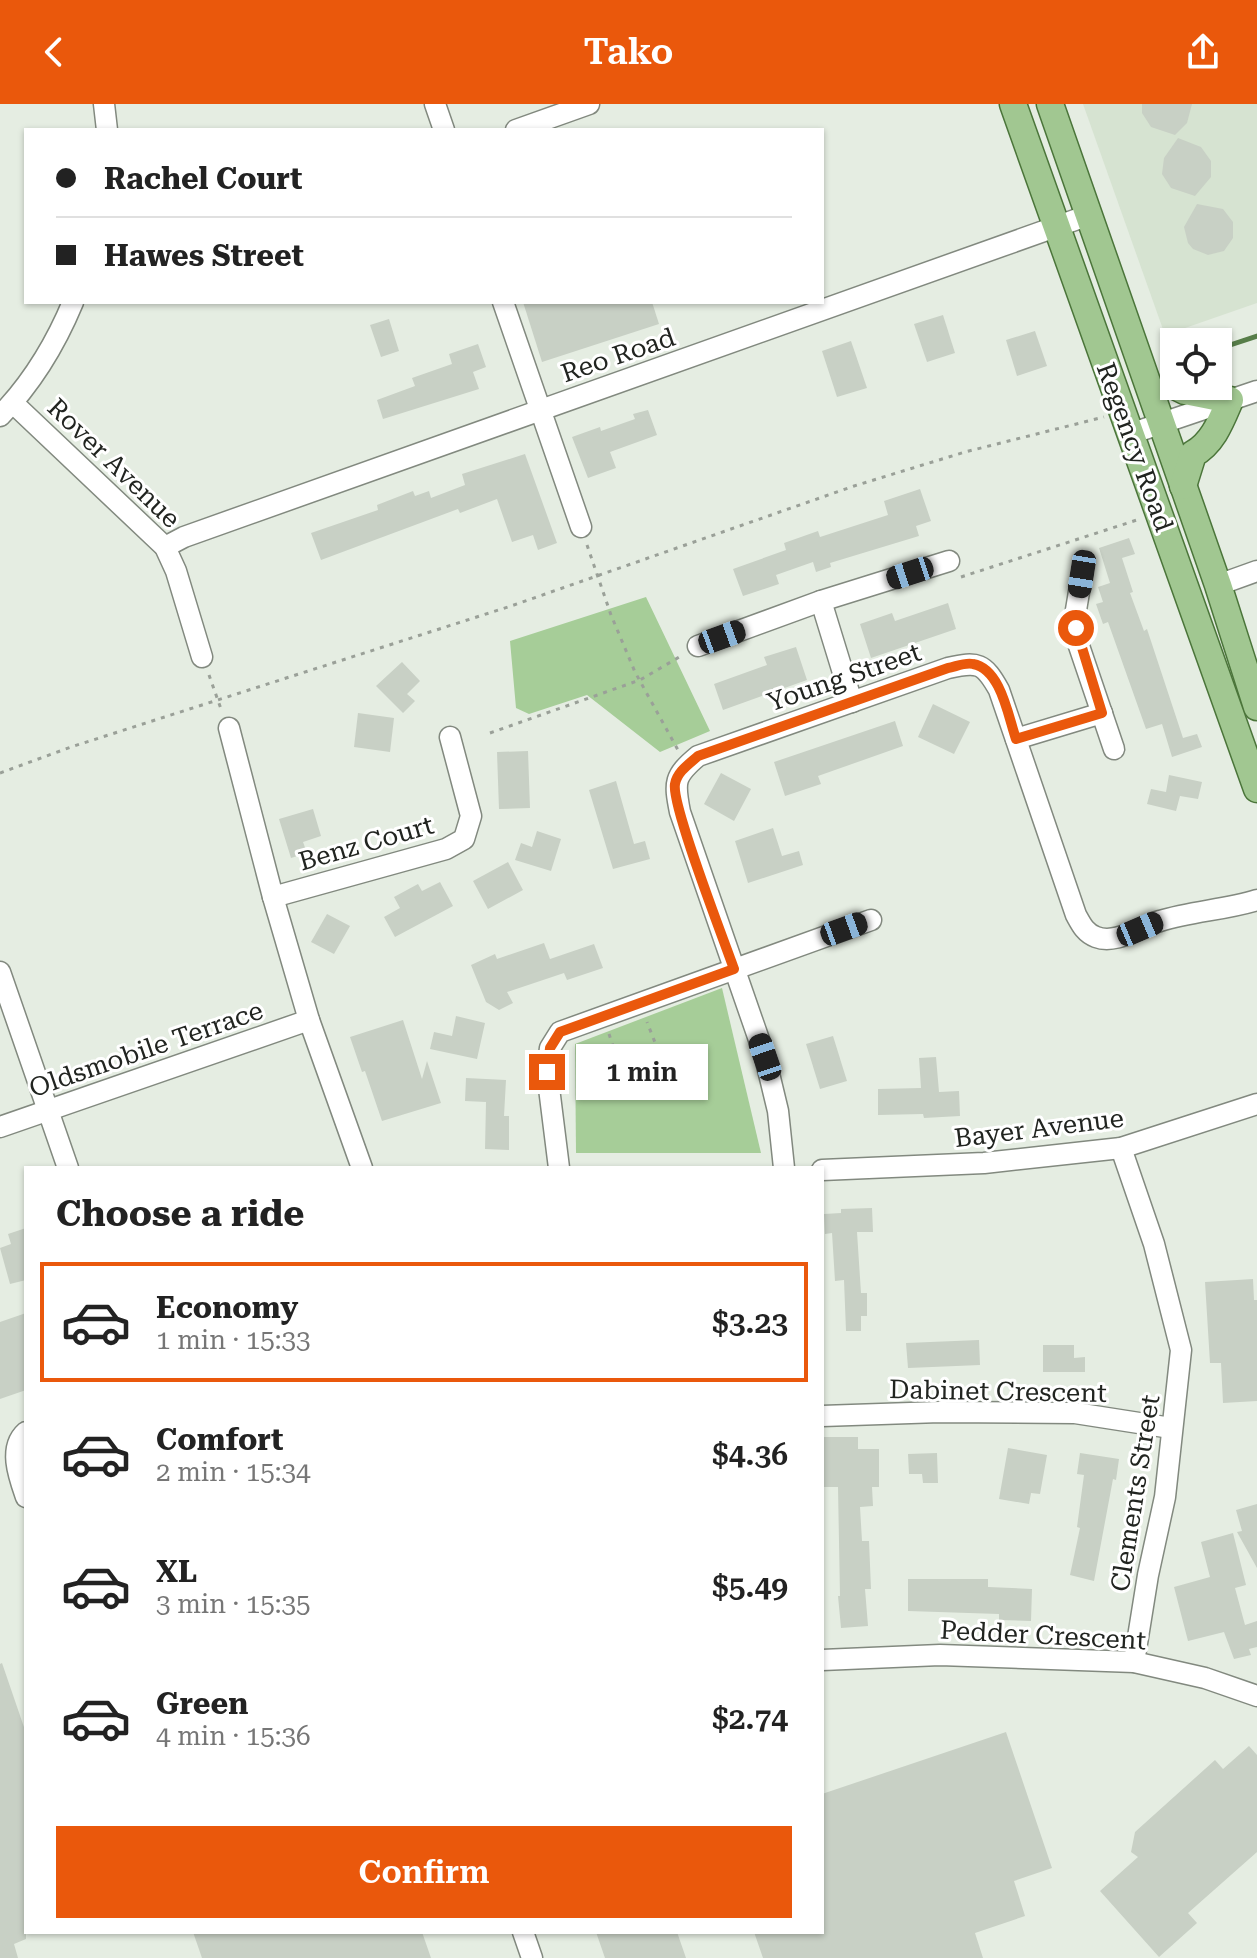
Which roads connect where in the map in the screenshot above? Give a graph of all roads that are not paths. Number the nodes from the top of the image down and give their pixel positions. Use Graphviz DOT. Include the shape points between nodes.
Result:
graph roads {
  1 [pos="104,104"];
  2 [pos="435,104"];
  3 [pos="589,104"];
  4 [pos="1013,104"];
  5 [pos="1050,104"];
  6 [pos="107,128"];
  7 [pos="443,128"];
  8 [pos="522,128"];
  9 [pos="1089,215"];
  10 [pos="1057,228"];
  11 [pos="72,304"];
  12 [pos="504,304"];
  13 [pos="1135,346"];
  14 [pos="1160,371"];
  15 [pos="1257,391"];
  16 [pos="1232,399"];
  17 [pos="1230,400"];
  18 [pos="6,409"];
  19 [pos="541,410"];
  20 [pos="1161,423"];
  21 [pos="1130,434"];
  22 [pos="1183,486"];
  23 [pos="581,527"];
  24 [pos="165,547"];
  25 [pos="944,562"];
  26 [pos="1257,571"];
  27 [pos="1082,574"];
  28 [pos="1218,585"];
  29 [pos="1188,596"];
  30 [pos="821,601"];
  31 [pos="698,646"];
  32 [pos="202,657"];
  33 [pos="852,702"];
  34 [pos="1257,707"];
  35 [pos="1102,713"];
  36 [pos="229,728"];
  37 [pos="450,737"];
  38 [pos="1016,739"];
  39 [pos="1114,749"];
  40 [pos="1257,789"];
  41 [pos="273,897"];
  42 [pos="1257,900"];
  43 [pos="871,920"];
  44 [pos="734,969"];
  45 [pos="0,972"];
  46 [pos="309,1020"];
  47 [pos="1257,1104"];
  48 [pos="48,1110"];
  49 [pos="0,1127"];
  50 [pos="1121,1148"];
  51 [pos="67,1166"];
  52 [pos="361,1166"];
  53 [pos="559,1166"];
  54 [pos="784,1166"];
  55 [pos="824,1170"];
  56 [pos="824,1416"];
  57 [pos="1171,1428"];
  58 [pos="24,1434"];
  59 [pos="24,1489"];
  60 [pos="824,1660"];
  61 [pos="1134,1662"];
  62 [pos="1257,1696"];
  63 [pos="524,1934"];
  64 [pos="532,1958"];
  1 -- 6 [label="street"];
  2 -- 7 [label="street"];
  3 -- 8 [label="street"];
  4 -- 10 [label="main road, Regency Road"];
  5 -- 9 [label="main road, Regency Road"];
  9 -- 10 [label="street, Reo Road"];
  9 -- 13 [label="main road, Regency Road"];
  10 -- 19 [label="street, Reo Road"];
  10 -- 21 [label="main road, Regency Road"];
  11 -- 18 [label="street" via="59,336"];
  12 -- 19 [label="street"];
  13 -- 14 [label="main road"];
  13 -- 20 [label="main road, Regency Road"];
  15 -- 16 [label="street"];
  17 -- 20 [label="street"];
  17 -- 22 [label="main road" via="1218,429 1193,454"];
  18 -- 24 [label="street, Rover Avenue"];
  19 -- 23 [label="street"];
  19 -- 24 [label="street, Reo Road"];
  20 -- 21 [label="street"];
  20 -- 22 [label="main road, Regency Road"];
  21 -- 29 [label="main road, Regency Road"];
  22 -- 28 [label="main road, Regency Road"];
  24 -- 32 [label="street, Rover Avenue"];
  25 -- 30 [label="street"];
  26 -- 28 [label="street"];
  27 -- 35 [label="street" via="1076,628"];
  28 -- 29 [label="main road"];
  28 -- 34 [label="main road, Regency Road"];
  29 -- 40 [label="main road, Regency Road"];
  30 -- 31 [label="street"];
  30 -- 33 [label="street"];
  33 -- 38 [label="street, Young Street" via="971,663 988,670"];
  33 -- 44 [label="street, Young Street" via="698,756 674,785"];
  35 -- 38 [label="street"];
  35 -- 39 [label="street"];
  36 -- 41 [label="street"];
  37 -- 41 [label="street, Benz Court" via="471,816 464,839 446,849"];
  38 -- 42 [label="street, Young Street" via="1083,929 1097,938 1120,937 1159,921"];
  41 -- 46 [label="street"];
  43 -- 44 [label="street"];
  44 -- 53 [label="street" via="560,1032 550,1048 547,1072"];
  44 -- 54 [label="street" via="765,1057"];
  45 -- 48 [label="street"];
  46 -- 48 [label="street, Oldsmobile Terrace"];
  46 -- 52 [label="street"];
  47 -- 50 [label="street, Bayer Avenue"];
  48 -- 49 [label="street, Oldsmobile Terrace"];
  48 -- 51 [label="street"];
  50 -- 55 [label="street, Bayer Avenue" via="984,1163"];
  50 -- 57 [label="street, Clements Street" via="1154,1244 1181,1350"];
  56 -- 57 [label="street, Dabinet Crescent" via="1075,1413"];
  57 -- 61 [label="street, Clements Street" via="1165,1497"];
  58 -- 59 [label="street" via="16,1459"];
  60 -- 61 [label="street, Pedder Crescent" via="940,1655"];
  61 -- 62 [label="street, Pedder Crescent"];
  63 -- 64 [label="street"];
}
